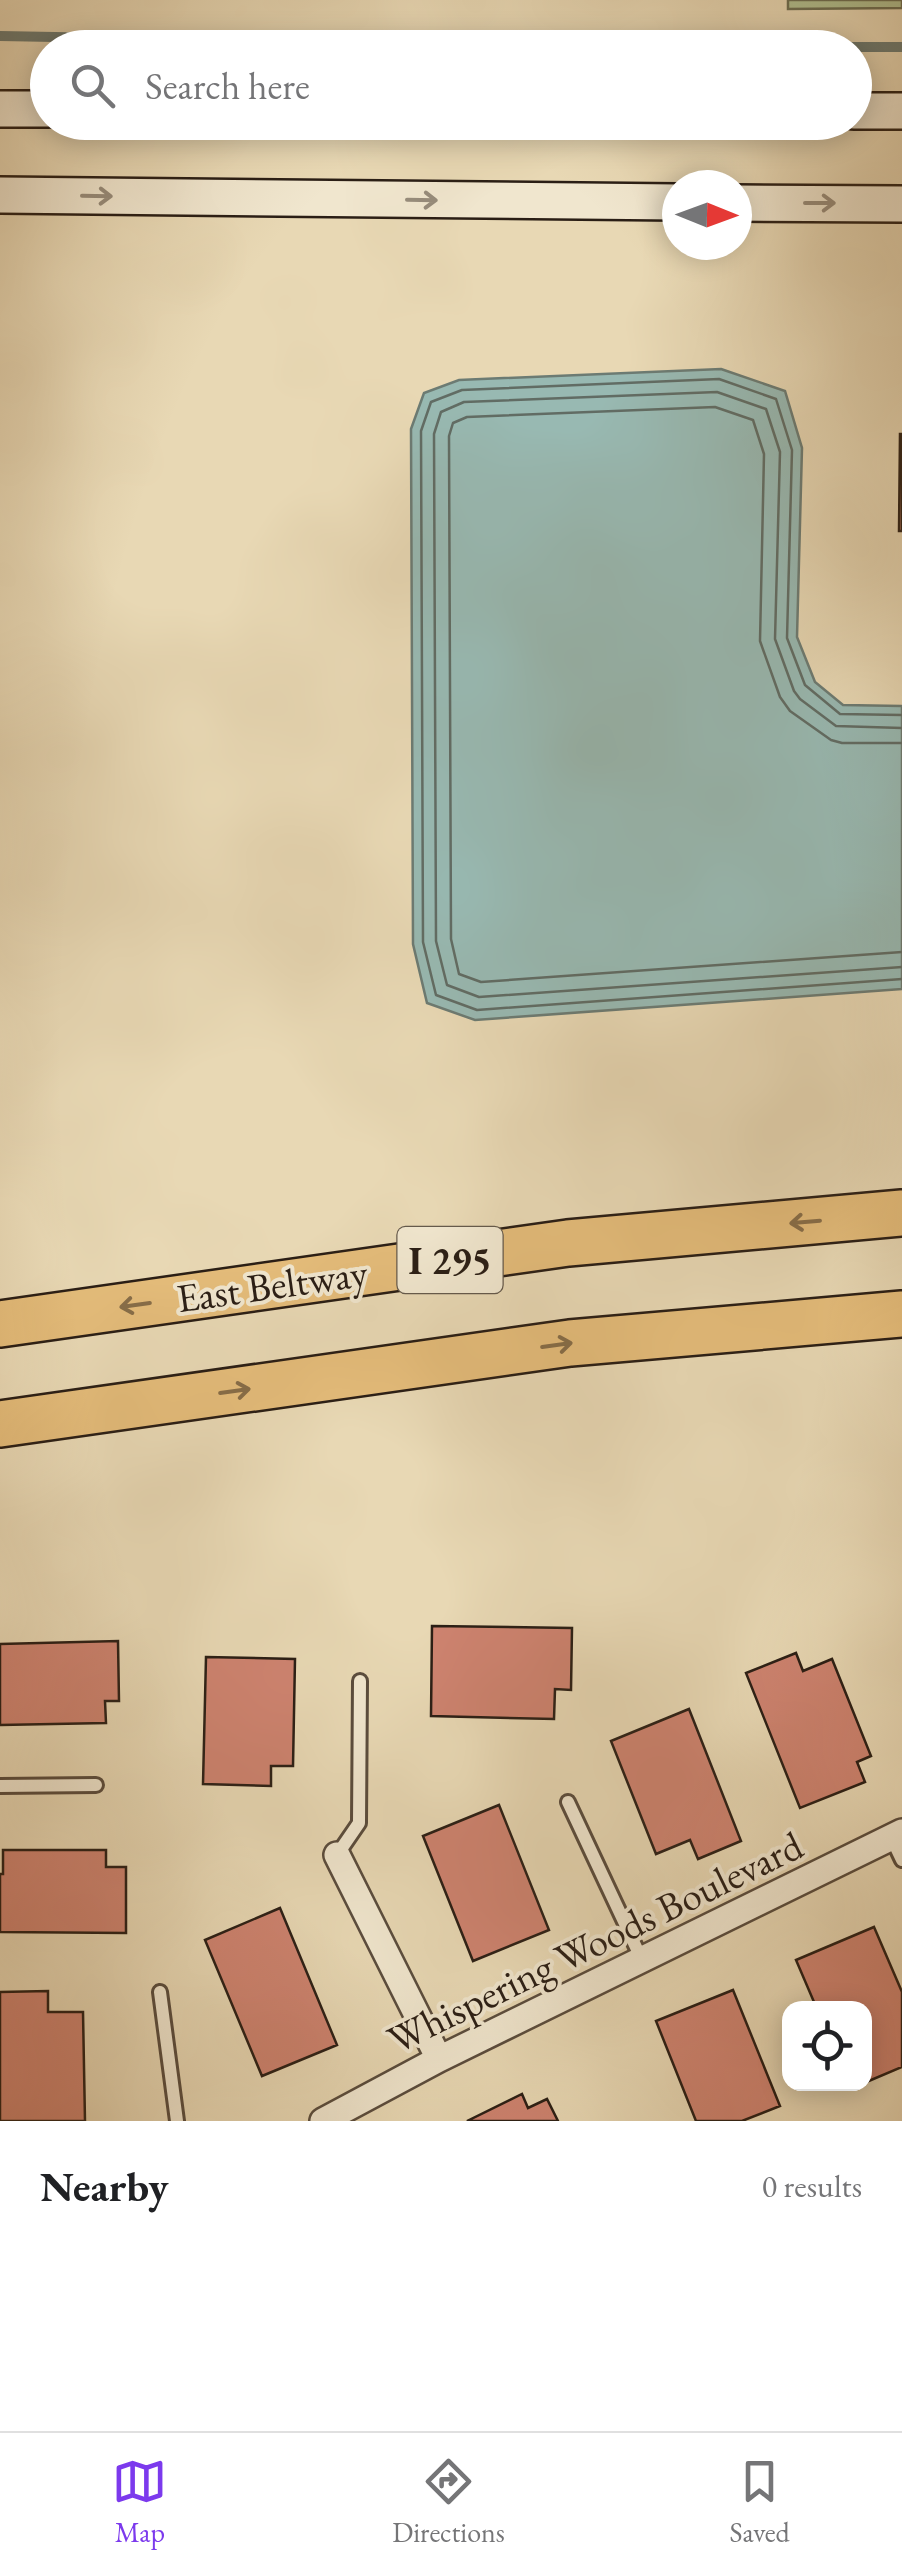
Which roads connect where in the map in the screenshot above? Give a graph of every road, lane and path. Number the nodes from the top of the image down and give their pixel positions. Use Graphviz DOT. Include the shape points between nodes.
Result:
graph roads {
  1 [pos="0,109"];
  2 [pos="30,109"];
  3 [pos="872,111"];
  4 [pos="902,111"];
  5 [pos="0,195"];
  6 [pos="662,202"];
  7 [pos="752,202"];
  8 [pos="902,204"];
  9 [pos="902,1213"];
  10 [pos="902,1314"];
  11 [pos="0,1324"];
  12 [pos="0,1424"];
  13 [pos="360,1681"];
  14 [pos="96,1785"];
  15 [pos="0,1786"];
  16 [pos="568,1802"];
  17 [pos="898,1843"];
  18 [pos="337,1856"];
  19 [pos="642,1960"];
  20 [pos="160,1992"];
  21 [pos="439,2059"];
  22 [pos="177,2121"];
  23 [pos="323,2121"];
  1 -- 2 [label="main road"];
  3 -- 4 [label="main road"];
  5 -- 6 [label="main road, one-way"];
  7 -- 8 [label="main road, one-way"];
  9 -- 11 [label="highway, East Beltway / I 295, one-way" via="568,1243"];
  12 -- 10 [label="highway, I 295, one-way" via="570,1343"];
  13 -- 18 [label="lane" via="359,1823"];
  14 -- 15 [label="lane"];
  16 -- 19 [label="lane"];
  17 -- 19 [label="street, Whispering Woods Boulevard"];
  18 -- 21 [label="street"];
  19 -- 21 [label="street, Whispering Woods Boulevard"];
  20 -- 22 [label="lane"];
  21 -- 23 [label="street, Whispering Woods Boulevard"];
}
